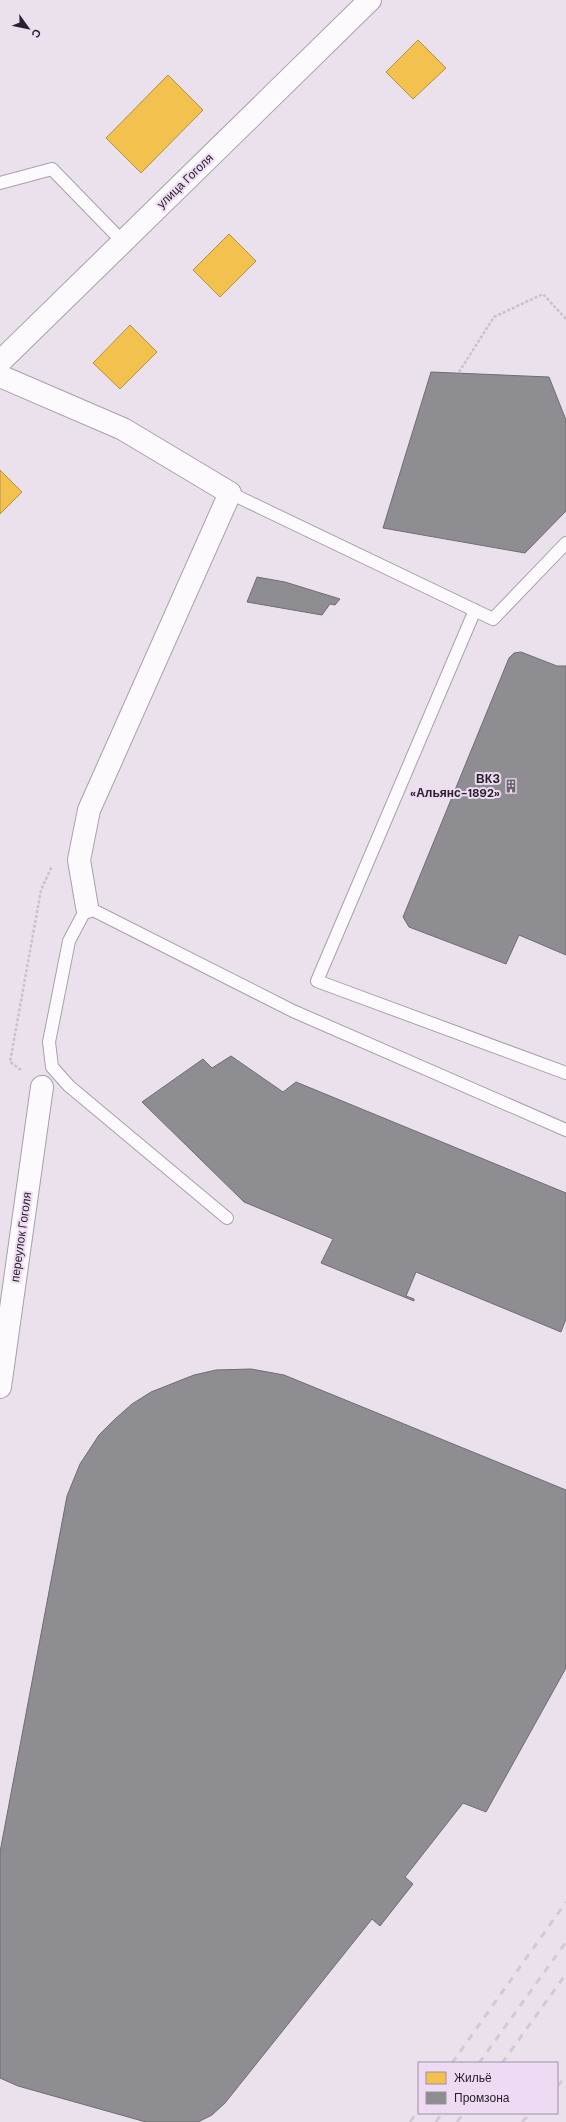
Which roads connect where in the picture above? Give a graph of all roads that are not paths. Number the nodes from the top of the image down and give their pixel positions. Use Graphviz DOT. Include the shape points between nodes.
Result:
graph roads {
  1 [pos="370,0"];
  2 [pos="0,182"];
  3 [pos="123,242"];
  4 [pos="0,362"];
  5 [pos="0,376"];
  6 [pos="230,493"];
  7 [pos="566,543"];
  8 [pos="475,610"];
  9 [pos="87,907"];
  10 [pos="566,1073"];
  11 [pos="42,1087"];
  12 [pos="566,1130"];
  13 [pos="227,1218"];
  14 [pos="0,1387"];
  1 -- 3 [label="street, улица Гоголя"];
  2 -- 3 [label="lane" via="52,168"];
  3 -- 4 [label="street, улица Гоголя"];
  5 -- 6 [label="street" via="123,429"];
  6 -- 8 [label="lane"];
  6 -- 9 [label="street" via="90,810 79,860"];
  7 -- 8 [label="lane" via="493,619"];
  8 -- 10 [label="lane" via="317,981"];
  9 -- 12 [label="lane" via="292,1011"];
  9 -- 13 [label="lane" via="69,941 49,1042 52,1067 69,1086"];
  11 -- 14 [label="street, переулок Гоголя"];
}
